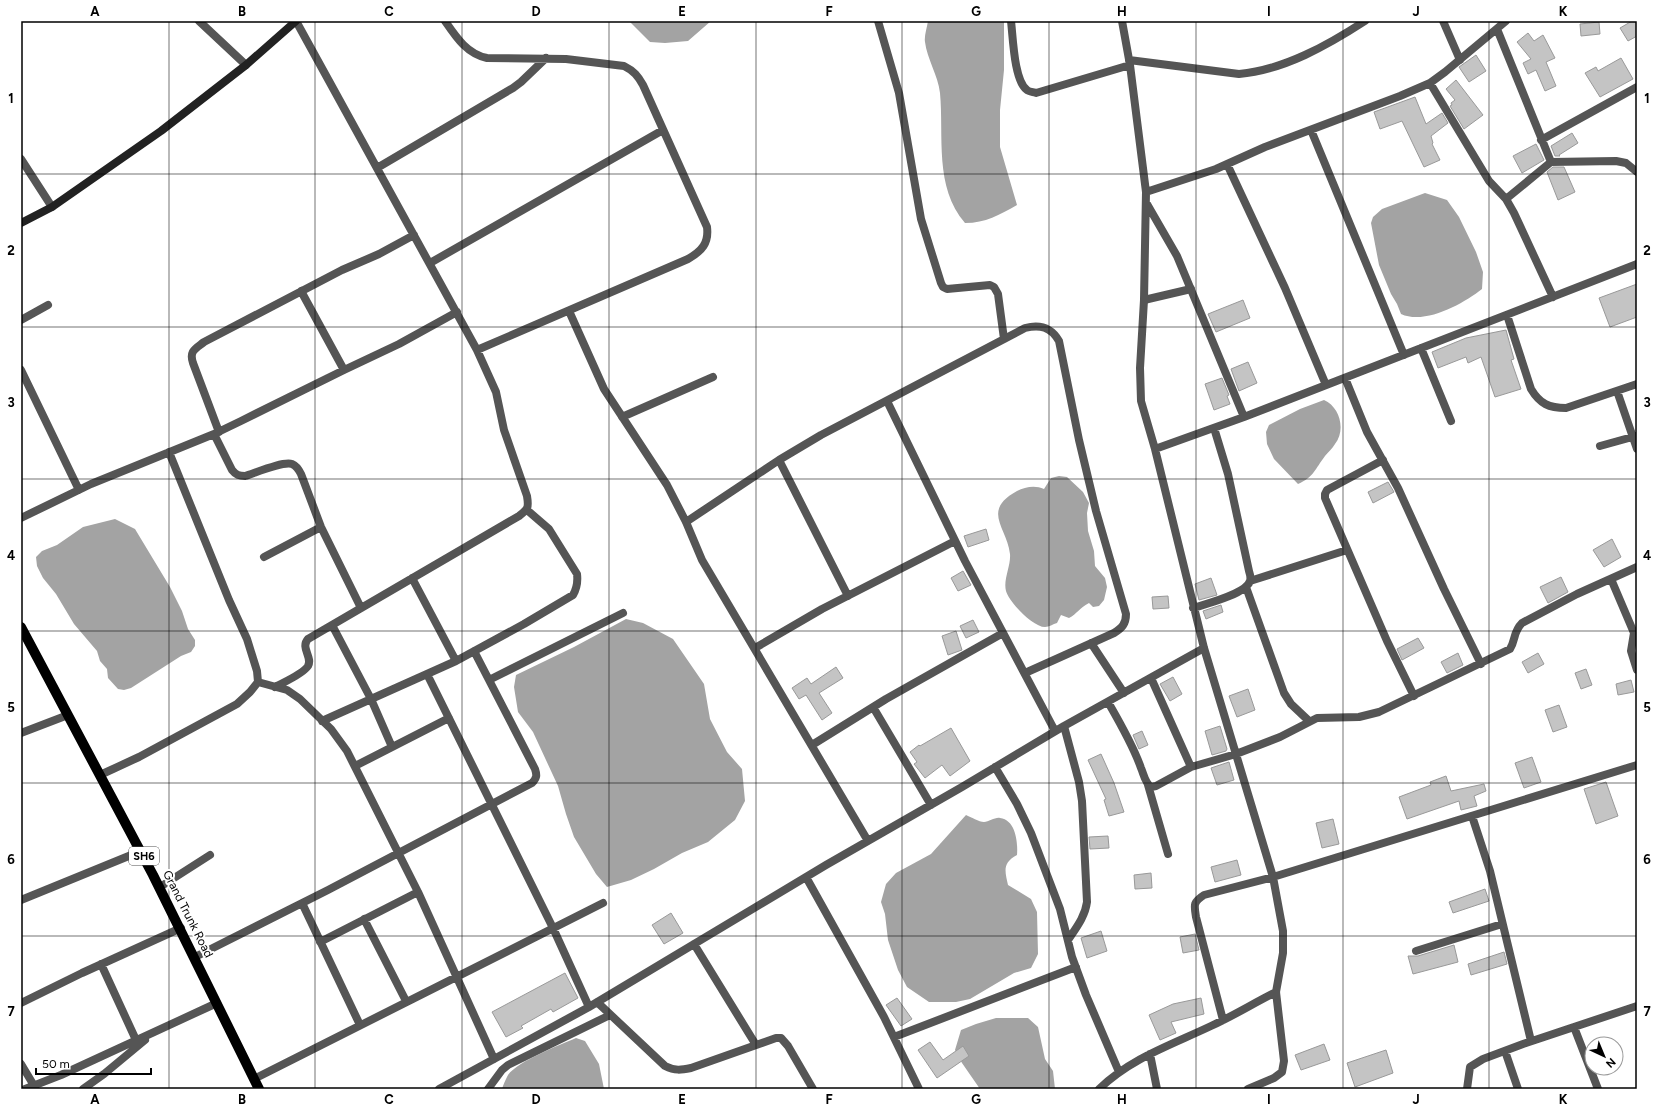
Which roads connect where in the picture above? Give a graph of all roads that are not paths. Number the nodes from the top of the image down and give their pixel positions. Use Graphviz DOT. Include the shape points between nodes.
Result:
graph roads {
  1 [pos="199,21"];
  2 [pos="296,21"];
  3 [pos="445,21"];
  4 [pos="878,21"];
  5 [pos="1011,21"];
  6 [pos="1122,21"];
  7 [pos="1365,21"];
  8 [pos="1443,21"];
  9 [pos="1506,21"];
  10 [pos="1497,29"];
  11 [pos="546,58"];
  12 [pos="1460,60"];
  13 [pos="1129,62"];
  14 [pos="246,65"];
  15 [pos="1430,82"];
  16 [pos="1637,87"];
  17 [pos="663,130"];
  18 [pos="1311,130"];
  19 [pos="1541,140"];
  20 [pos="21,159"];
  21 [pos="1551,162"];
  22 [pos="1227,164"];
  23 [pos="377,168"];
  24 [pos="1637,172"];
  25 [pos="1146,192"];
  26 [pos="1506,199"];
  27 [pos="1146,202"];
  28 [pos="52,207"];
  29 [pos="21,223"];
  30 [pos="414,235"];
  31 [pos="430,263"];
  32 [pos="1637,264"];
  33 [pos="1191,289"];
  34 [pos="301,291"];
  35 [pos="1553,297"];
  36 [pos="1144,300"];
  37 [pos="48,305"];
  38 [pos="569,311"];
  39 [pos="456,312"];
  40 [pos="1506,315"];
  41 [pos="21,320"];
  42 [pos="1004,339"];
  43 [pos="1421,348"];
  44 [pos="477,350"];
  45 [pos="1404,354"];
  46 [pos="21,370"];
  47 [pos="344,370"];
  48 [pos="713,377"];
  49 [pos="1345,378"];
  50 [pos="1637,384"];
  51 [pos="1326,385"];
  52 [pos="1617,391"];
  53 [pos="887,401"];
  54 [pos="622,417"];
  55 [pos="1244,418"];
  56 [pos="1452,421"];
  57 [pos="1214,428"];
  58 [pos="217,433"];
  59 [pos="1635,436"];
  60 [pos="1600,446"];
  61 [pos="1155,449"];
  62 [pos="1637,449"];
  63 [pos="169,452"];
  64 [pos="779,460"];
  65 [pos="1383,460"];
  66 [pos="79,490"];
  67 [pos="527,510"];
  68 [pos="21,518"];
  69 [pos="686,522"];
  70 [pos="321,527"];
  71 [pos="955,541"];
  72 [pos="1347,550"];
  73 [pos="264,556"];
  74 [pos="1637,567"];
  75 [pos="412,578"];
  76 [pos="1611,579"];
  77 [pos="1248,584"];
  78 [pos="848,596"];
  79 [pos="361,608"];
  80 [pos="1193,608"];
  81 [pos="623,613"];
  82 [pos="332,625"];
  83 [pos="21,627"];
  84 [pos="1635,632"];
  85 [pos="1003,633"];
  86 [pos="1091,643"];
  87 [pos="754,648"];
  88 [pos="1204,648"];
  89 [pos="474,651"];
  90 [pos="456,661"];
  91 [pos="1481,664"];
  92 [pos="1637,670"];
  93 [pos="1025,673"];
  94 [pos="427,674"];
  95 [pos="1151,678"];
  96 [pos="489,680"];
  97 [pos="258,682"];
  98 [pos="275,687"];
  99 [pos="1124,693"];
  100 [pos="1414,696"];
  101 [pos="371,699"];
  102 [pos="1108,702"];
  103 [pos="873,707"];
  104 [pos="68,715"];
  105 [pos="449,718"];
  106 [pos="322,721"];
  107 [pos="1309,721"];
  108 [pos="1064,726"];
  109 [pos="1055,731"];
  110 [pos="21,733"];
  111 [pos="812,745"];
  112 [pos="392,747"];
  113 [pos="1236,754"];
  114 [pos="1637,765"];
  115 [pos="355,766"];
  116 [pos="995,767"];
  117 [pos="1191,767"];
  118 [pos="100,775"];
  119 [pos="1148,785"];
  120 [pos="491,803"];
  121 [pos="931,805"];
  122 [pos="1472,816"];
  123 [pos="868,841"];
  124 [pos="141,851"];
  125 [pos="397,854"];
  126 [pos="1168,854"];
  127 [pos="210,855"];
  128 [pos="806,877"];
  129 [pos="1273,877"];
  130 [pos="160,887"];
  131 [pos="418,892"];
  132 [pos="21,900"];
  133 [pos="302,903"];
  134 [pos="603,903"];
  135 [pos="364,919"];
  136 [pos="1502,924"];
  137 [pos="180,928"];
  138 [pos="553,928"];
  139 [pos="1068,940"];
  140 [pos="320,942"];
  141 [pos="694,944"];
  142 [pos="1416,951"];
  143 [pos="195,957"];
  144 [pos="101,964"];
  145 [pos="1076,967"];
  146 [pos="456,976"];
  147 [pos="1276,992"];
  148 [pos="406,1001"];
  149 [pos="21,1003"];
  150 [pos="217,1003"];
  151 [pos="1637,1006"];
  152 [pos="589,1007"];
  153 [pos="603,1009"];
  154 [pos="1223,1020"];
  155 [pos="360,1025"];
  156 [pos="1574,1027"];
  157 [pos="153,1033"];
  158 [pos="894,1037"];
  159 [pos="136,1040"];
  160 [pos="1531,1041"];
  161 [pos="756,1045"];
  162 [pos="1505,1051"];
  163 [pos="1150,1054"];
  164 [pos="494,1059"];
  165 [pos="21,1064"];
  166 [pos="1119,1072"];
  167 [pos="254,1079"];
  168 [pos="31,1088"];
  169 [pos="83,1089"];
  170 [pos="259,1089"];
  171 [pos="439,1089"];
  172 [pos="488,1089"];
  173 [pos="813,1089"];
  174 [pos="919,1089"];
  175 [pos="1099,1089"];
  176 [pos="1157,1089"];
  177 [pos="1248,1089"];
  178 [pos="1467,1089"];
  179 [pos="1518,1089"];
  180 [pos="1598,1089"];
  1 -- 14 [label="street"];
  2 -- 14 [label="street"];
  2 -- 23 [label="street"];
  3 -- 11 [label="street" via="469,51 478,56"];
  4 -- 42 [label="street" via="900,92 921,219 941,283 947,289 990,285 994,287 998,294"];
  5 -- 13 [label="street" via="1017,72 1027,90 1036,93"];
  6 -- 13 [label="street"];
  7 -- 13 [label="street" via="1318,49 1257,73 1239,74"];
  8 -- 12 [label="street"];
  9 -- 10 [label="street"];
  10 -- 12 [label="street"];
  10 -- 19 [label="street"];
  11 -- 17 [label="street" via="624,66 632,70 643,85"];
  11 -- 23 [label="street" via="514,88"];
  12 -- 15 [label="street"];
  13 -- 25 [label="street"];
  14 -- 28 [label="street" via="161,131"];
  15 -- 18 [label="street"];
  15 -- 26 [label="street" via="1489,182"];
  16 -- 19 [label="street"];
  17 -- 31 [label="street"];
  17 -- 38 [label="street" via="707,227 703,249 688,259"];
  18 -- 22 [label="street"];
  18 -- 45 [label="street"];
  19 -- 21 [label="street"];
  20 -- 28 [label="street"];
  21 -- 24 [label="street" via="1626,162"];
  21 -- 26 [label="street"];
  22 -- 25 [label="street"];
  22 -- 51 [label="street" via="1285,288"];
  23 -- 30 [label="street"];
  25 -- 27 [label="street"];
  26 -- 35 [label="street"];
  27 -- 33 [label="street" via="1178,256"];
  27 -- 36 [label="street"];
  28 -- 29 [label="street"];
  30 -- 31 [label="street"];
  30 -- 34 [label="street"];
  31 -- 39 [label="street"];
  32 -- 35 [label="street"];
  33 -- 36 [label="street"];
  33 -- 55 [label="street"];
  34 -- 47 [label="street"];
  34 -- 58 [label="street" via="204,342 192,352 190,357"];
  35 -- 40 [label="street"];
  36 -- 61 [label="street" via="1141,401"];
  37 -- 41 [label="street"];
  38 -- 44 [label="street"];
  38 -- 54 [label="street" via="604,390"];
  39 -- 44 [label="street"];
  39 -- 47 [label="street"];
  40 -- 43 [label="street"];
  40 -- 52 [label="street" via="1531,389 1544,405 1566,408"];
  42 -- 53 [label="street"];
  42 -- 86 [label="street" via="1034,325 1050,330 1058,341 1096,511 1126,614 1126,622 1122,628"];
  43 -- 45 [label="street"];
  43 -- 56 [label="street"];
  44 -- 67 [label="street" via="496,392 504,430 527,496"];
  45 -- 49 [label="street"];
  46 -- 66 [label="street"];
  47 -- 58 [label="street"];
  48 -- 54 [label="street"];
  49 -- 51 [label="street"];
  49 -- 65 [label="street" via="1367,432"];
  50 -- 52 [label="street"];
  51 -- 55 [label="street"];
  52 -- 59 [label="street"];
  53 -- 64 [label="street"];
  53 -- 71 [label="street"];
  54 -- 69 [label="street" via="667,485"];
  55 -- 57 [label="street"];
  57 -- 61 [label="street"];
  57 -- 77 [label="street" via="1228,474 1250,571"];
  58 -- 63 [label="street"];
  58 -- 70 [label="street" via="232,470 239,476 285,464 297,467"];
  59 -- 60 [label="street"];
  59 -- 62 [label="street"];
  61 -- 80 [label="street"];
  63 -- 66 [label="street"];
  63 -- 97 [label="street" via="247,639"];
  64 -- 69 [label="street"];
  64 -- 78 [label="street"];
  65 -- 72 [label="street" via="1324,494"];
  65 -- 91 [label="street"];
  66 -- 68 [label="street"];
  67 -- 75 [label="street"];
  67 -- 89 [label="street" via="543,523 556,539 577,574 576,589 573,595 563,602"];
  69 -- 87 [label="street" via="702,560"];
  70 -- 73 [label="street"];
  70 -- 79 [label="street"];
  71 -- 78 [label="street"];
  71 -- 85 [label="street"];
  72 -- 77 [label="street"];
  72 -- 100 [label="street"];
  74 -- 76 [label="street"];
  75 -- 79 [label="street"];
  75 -- 90 [label="street"];
  76 -- 84 [label="street"];
  76 -- 91 [label="street" via="1522,623 1516,629 1514,643 1510,649"];
  77 -- 80 [label="street" via="1237,593"];
  77 -- 107 [label="street" via="1284,693 1294,708"];
  78 -- 87 [label="street"];
  79 -- 82 [label="street"];
  80 -- 88 [label="street"];
  81 -- 96 [label="street"];
  82 -- 98 [label="street" via="305,642 309,660 307,667"];
  82 -- 101 [label="street"];
  83 -- 104 [label="main road, Grand Trunk Road / SH6"];
  84 -- 92 [label="street" via="1631,651"];
  85 -- 93 [label="street"];
  85 -- 103 [label="street"];
  86 -- 93 [label="street"];
  86 -- 99 [label="street"];
  87 -- 111 [label="street"];
  88 -- 95 [label="street"];
  88 -- 113 [label="street"];
  89 -- 90 [label="street"];
  89 -- 96 [label="street"];
  90 -- 94 [label="street"];
  91 -- 100 [label="street"];
  93 -- 109 [label="street"];
  94 -- 101 [label="street"];
  94 -- 105 [label="street"];
  95 -- 99 [label="street"];
  95 -- 117 [label="street"];
  96 -- 120 [label="street" via="537,775 532,783"];
  97 -- 98 [label="street"];
  97 -- 118 [label="street" via="237,704"];
  98 -- 106 [label="street" via="287,690 300,699"];
  99 -- 102 [label="street"];
  100 -- 107 [label="street" via="1369,716 1317,718"];
  101 -- 106 [label="street"];
  101 -- 112 [label="street"];
  102 -- 108 [label="street"];
  102 -- 119 [label="street" via="1128,738"];
  103 -- 111 [label="street"];
  103 -- 121 [label="street"];
  104 -- 110 [label="street"];
  104 -- 118 [label="main road, Grand Trunk Road / SH6"];
  105 -- 112 [label="street"];
  105 -- 120 [label="street"];
  106 -- 115 [label="street" via="341,742"];
  107 -- 113 [label="street" via="1280,737"];
  108 -- 109 [label="street"];
  108 -- 139 [label="street" via="1082,801 1087,902 1082,918"];
  109 -- 116 [label="street"];
  111 -- 123 [label="street"];
  112 -- 115 [label="street"];
  113 -- 117 [label="street"];
  113 -- 129 [label="street"];
  114 -- 122 [label="street"];
  115 -- 125 [label="street"];
  116 -- 121 [label="street"];
  116 -- 139 [label="street" via="1031,833 1060,909"];
  117 -- 119 [label="street" via="1156,786"];
  118 -- 124 [label="main road, Grand Trunk Road / SH6"];
  119 -- 126 [label="street"];
  120 -- 125 [label="street"];
  120 -- 138 [label="street"];
  121 -- 123 [label="street"];
  122 -- 129 [label="street"];
  122 -- 136 [label="street" via="1490,871"];
  123 -- 128 [label="street"];
  124 -- 130 [label="main road, Grand Trunk Road / SH6"];
  124 -- 132 [label="street"];
  125 -- 131 [label="street"];
  125 -- 133 [label="street"];
  127 -- 130 [label="street"];
  128 -- 141 [label="street"];
  128 -- 158 [label="street"];
  129 -- 147 [label="street" via="1283,931 1283,953"];
  129 -- 154 [label="street" via="1204,895 1196,900 1194,905"];
  130 -- 137 [label="main road, Grand Trunk Road / SH6"];
  131 -- 135 [label="street"];
  131 -- 146 [label="street"];
  133 -- 140 [label="street"];
  133 -- 143 [label="street"];
  134 -- 138 [label="street"];
  135 -- 140 [label="street"];
  135 -- 148 [label="street"];
  136 -- 142 [label="street"];
  136 -- 160 [label="street"];
  137 -- 143 [label="main road, Grand Trunk Road / SH6"];
  137 -- 144 [label="street"];
  138 -- 146 [label="street"];
  138 -- 152 [label="street"];
  139 -- 145 [label="street"];
  140 -- 155 [label="street"];
  141 -- 153 [label="street"];
  141 -- 161 [label="street"];
  143 -- 150 [label="main road, Grand Trunk Road / SH6"];
  144 -- 149 [label="street"];
  144 -- 159 [label="street"];
  145 -- 158 [label="street"];
  145 -- 166 [label="street"];
  146 -- 148 [label="street"];
  146 -- 164 [label="street"];
  147 -- 154 [label="street"];
  147 -- 177 [label="street" via="1284,1061 1282,1072"];
  148 -- 155 [label="street"];
  150 -- 157 [label="street"];
  150 -- 167 [label="main road, Grand Trunk Road / SH6"];
  151 -- 156 [label="street"];
  152 -- 153 [label="street"];
  152 -- 164 [label="street"];
  153 -- 161 [label="street" via="672,1070 691,1068"];
  153 -- 172 [label="street" via="508,1065"];
  154 -- 163 [label="street"];
  155 -- 167 [label="street"];
  156 -- 160 [label="street"];
  156 -- 180 [label="street"];
  157 -- 159 [label="street"];
  157 -- 169 [label="street"];
  158 -- 174 [label="street"];
  159 -- 168 [label="street"];
  160 -- 162 [label="street"];
  161 -- 173 [label="street" via="776,1038 785,1041"];
  162 -- 178 [label="street" via="1472,1065"];
  162 -- 179 [label="street"];
  163 -- 166 [label="street"];
  163 -- 176 [label="street"];
  164 -- 171 [label="street"];
  165 -- 168 [label="street"];
  166 -- 175 [label="street"];
  167 -- 170 [label="main road, Grand Trunk Road / SH6"];
}
